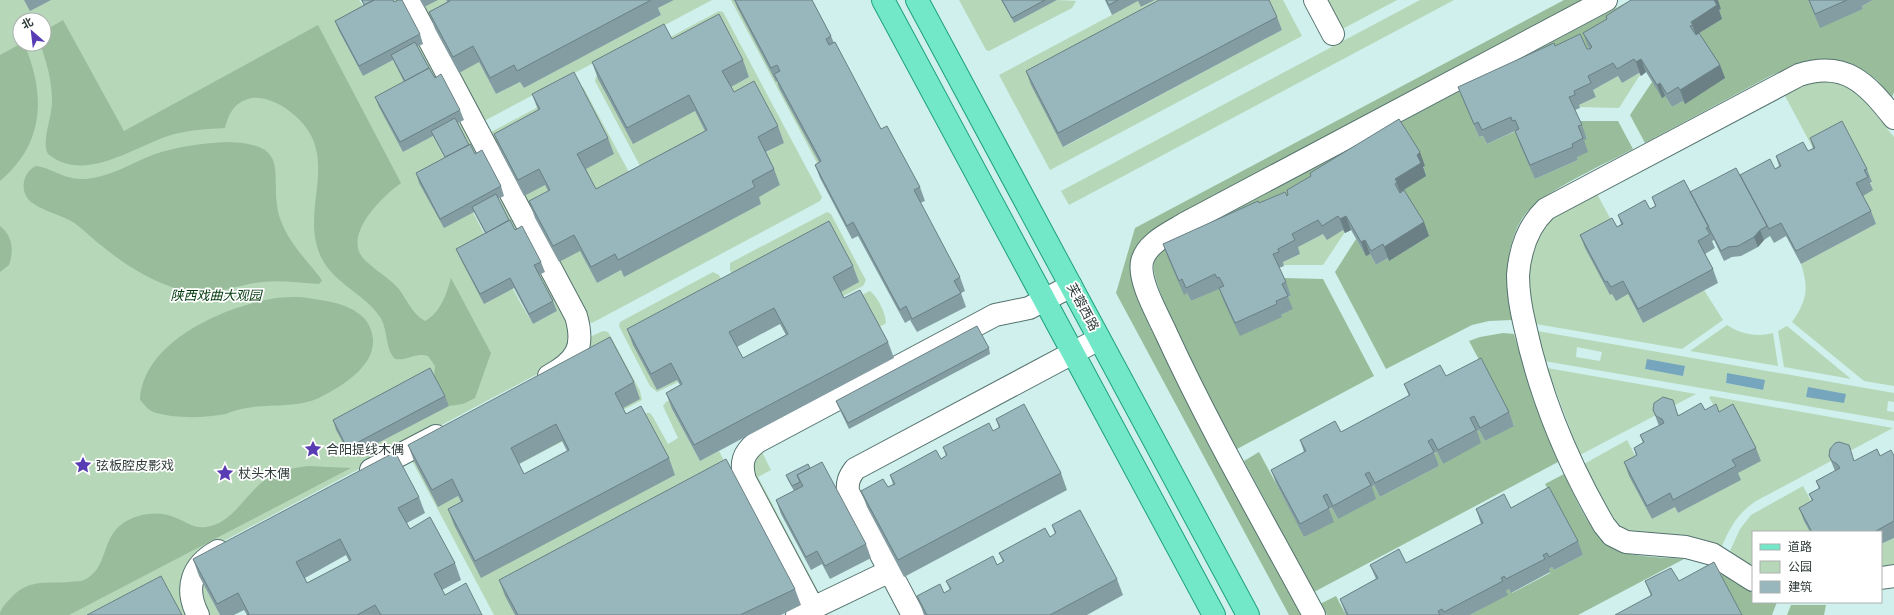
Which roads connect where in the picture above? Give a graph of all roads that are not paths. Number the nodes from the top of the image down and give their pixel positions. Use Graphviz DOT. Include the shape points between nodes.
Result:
graph roads {
  1 [pos="408,0"];
  2 [pos="883,0"];
  3 [pos="917,0"];
  4 [pos="1315,0"];
  5 [pos="1606,0"];
  6 [pos="1333,34"];
  7 [pos="1894,118"];
  8 [pos="1071,286"];
  9 [pos="1044,300"];
  10 [pos="1100,339"];
  11 [pos="1073,353"];
  12 [pos="532,384"];
  13 [pos="457,425"];
  14 [pos="353,480"];
  15 [pos="233,544"];
  16 [pos="890,571"];
  17 [pos="1894,576"];
  18 [pos="1882,578"];
  19 [pos="1752,579"];
  20 [pos="805,611"];
  21 [pos="198,615"];
  22 [pos="913,615"];
  23 [pos="1214,615"];
  24 [pos="1248,615"];
  25 [pos="1314,615"];
  1 -- 12 [label="street" via="576,316 581,335 572,359 560,370"];
  2 -- 9 [label="main road"];
  3 -- 8 [label="main road, 芙蓉西路"];
  4 -- 6 [label="street"];
  5 -- 25 [label="street" via="1184,224 1162,237 1149,248 1144,257 1142,267 1146,287 1178,358"];
  7 -- 19 [label="street" via="1864,84 1852,76 1831,70 1799,75 1546,209 1532,225 1523,245 1518,276 1522,312 1541,386 1569,459 1604,525 1612,535 1626,542 1686,547 1712,554"];
  8 -- 9 [label="street"];
  8 -- 10 [label="main road, 芙蓉西路"];
  9 -- 11 [label="main road"];
  9 -- 20 [label="street" via="1029,308 995,315 748,449 743,458 745,480"];
  10 -- 11 [label="street"];
  10 -- 24 [label="main road, 芙蓉西路"];
  11 -- 16 [label="street" via="855,469 847,484 848,492"];
  11 -- 23 [label="main road"];
  13 -- 14 [label="street"];
  15 -- 21 [label="street" via="212,555 200,565 192,578 191,594"];
  16 -- 20 [label="street"];
  16 -- 22 [label="street"];
  17 -- 18 [label="street"];
}
